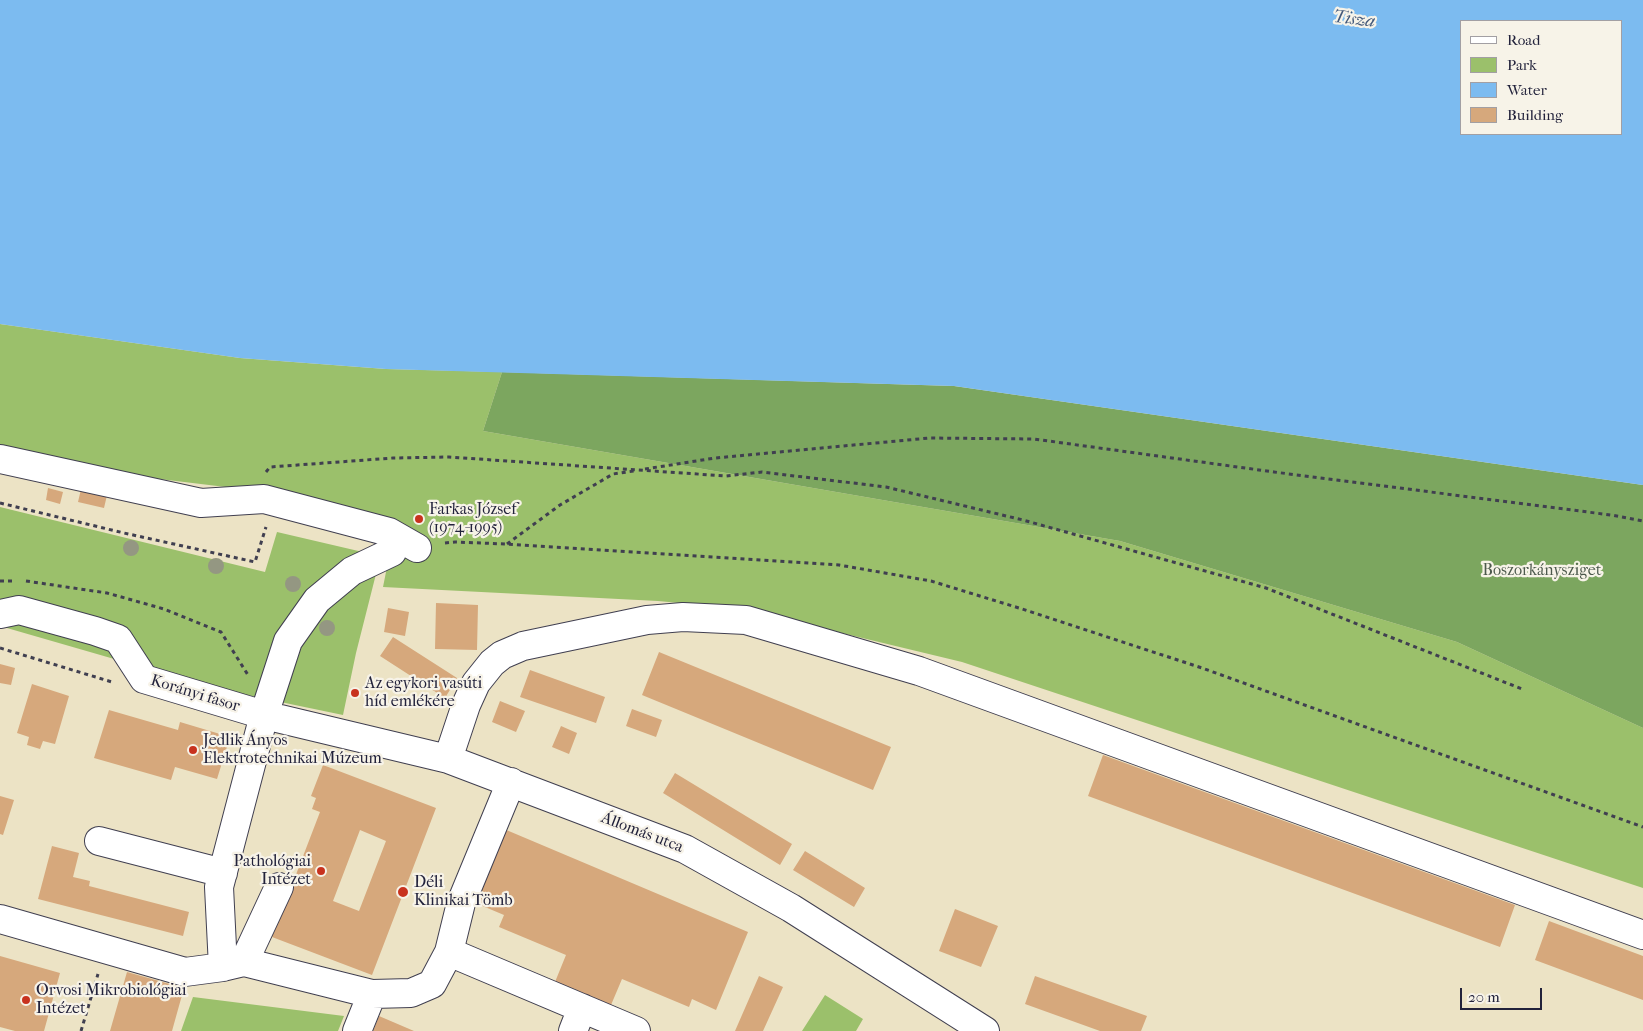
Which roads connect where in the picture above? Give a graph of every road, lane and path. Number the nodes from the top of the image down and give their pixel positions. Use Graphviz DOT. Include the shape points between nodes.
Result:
graph roads {
  1 [pos="0,459"];
  2 [pos="639,470"];
  3 [pos="0,503"];
  4 [pos="266,510"];
  5 [pos="1643,521"];
  6 [pos="506,544"];
  7 [pos="404,550"];
  8 [pos="0,581"];
  9 [pos="16,581"];
  10 [pos="24,581"];
  11 [pos="0,614"];
  12 [pos="1522,689"];
  13 [pos="264,715"];
  14 [pos="448,759"];
  15 [pos="510,782"];
  16 [pos="1643,827"];
  17 [pos="99,841"];
  18 [pos="221,880"];
  19 [pos="280,887"];
  20 [pos="0,919"];
  21 [pos="1643,936"];
  22 [pos="105,949"];
  23 [pos="449,952"];
  24 [pos="234,964"];
  25 [pos="372,994"];
  26 [pos="577,1020"];
  27 [pos="81,1031"];
  28 [pos="357,1031"];
  29 [pos="636,1031"];
  30 [pos="985,1031"];
  1 -- 4 [label="street" via="201,503"];
  2 -- 4 [label="path" via="448,457 270,467 263,476"];
  2 -- 5 [label="path" via="715,458 929,438 1034,439"];
  2 -- 6 [label="path" via="613,474 560,505"];
  2 -- 12 [label="path" via="726,476 762,472 877,486 1023,520 1266,588"];
  3 -- 4 [label="path" via="255,562"];
  4 -- 7 [label="street" via="389,532"];
  6 -- 7 [label="path" via="455,542"];
  6 -- 16 [label="path" via="839,566 931,582 1202,668"];
  7 -- 13 [label="street" via="352,571 317,600 288,640"];
  8 -- 9 [label="path"];
  10 -- 13 [label="path" via="107,593 164,609 222,632 256,688"];
  11 -- 13 [label="street, Korányi fasor" via="19,610 118,639 144,679"];
  13 -- 14 [label="street, Állomás utca"];
  13 -- 18 [label="street"];
  14 -- 15 [label="street, Állomás utca"];
  14 -- 21 [label="street" via="476,683 492,662 502,655 523,646 647,620 683,617 746,620 918,672"];
  15 -- 23 [label="street" via="461,902"];
  15 -- 30 [label="street, Állomás utca" via="685,849 791,908"];
  17 -- 18 [label="street"];
  18 -- 24 [label="street"];
  19 -- 24 [label="street"];
  20 -- 22 [label="street"];
  22 -- 24 [label="street" via="185,972"];
  22 -- 27 [label="path"];
  23 -- 25 [label="street" via="432,984 411,993"];
  23 -- 26 [label="street"];
  24 -- 25 [label="street"];
  25 -- 28 [label="street"];
  26 -- 29 [label="street"];
}
